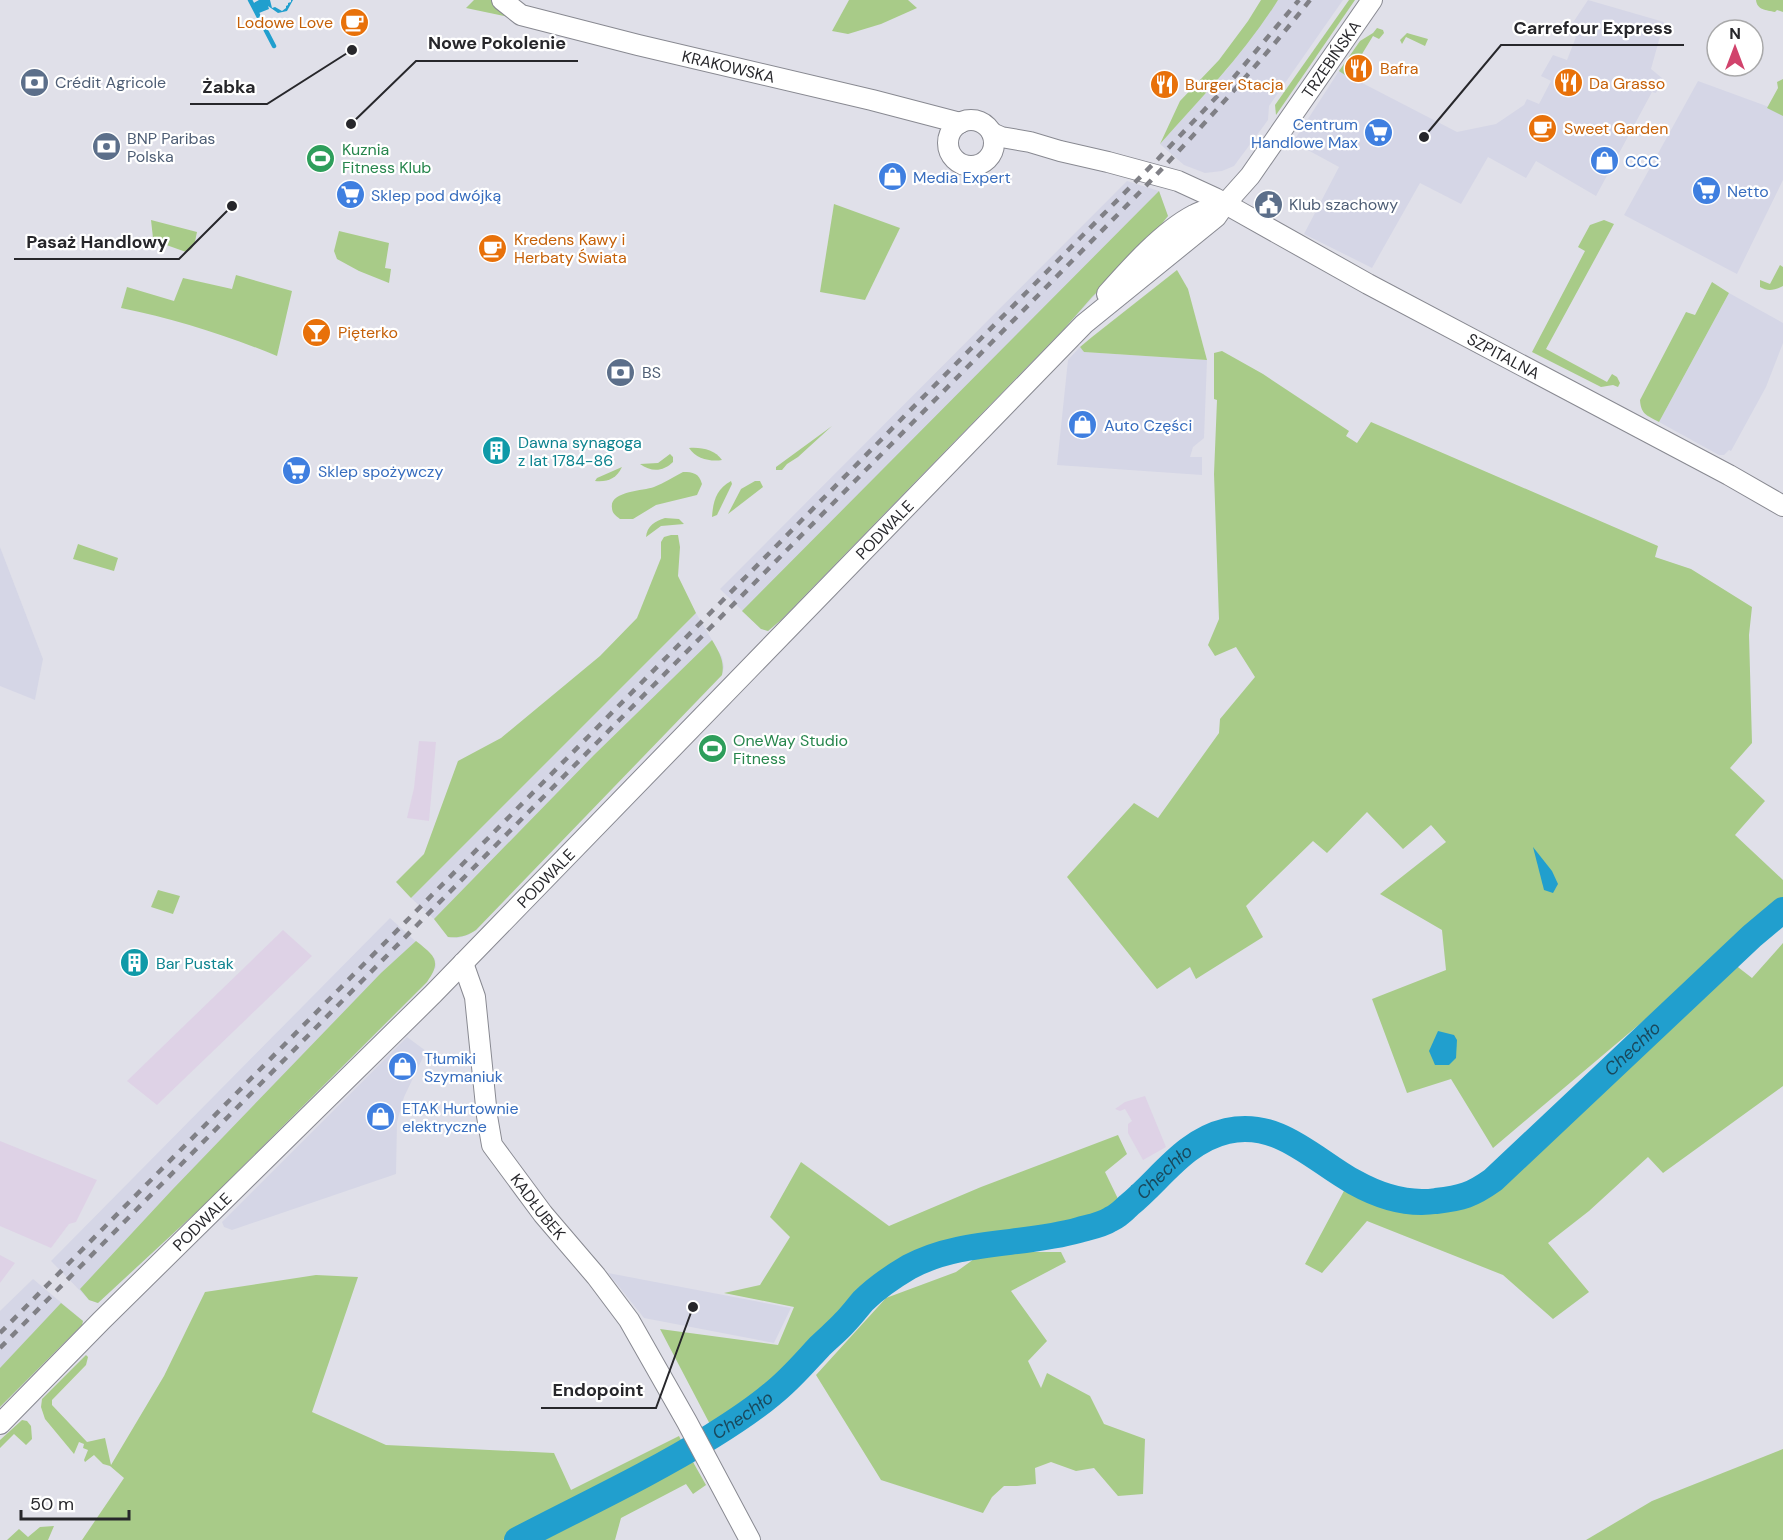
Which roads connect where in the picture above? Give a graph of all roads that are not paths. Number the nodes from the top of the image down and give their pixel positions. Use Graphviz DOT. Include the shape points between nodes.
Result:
graph roads {
  1 [pos="502,0"];
  2 [pos="1372,0"];
  3 [pos="960,123"];
  4 [pos="992,133"];
  5 [pos="1060,151"];
  6 [pos="992,154"];
  7 [pos="1225,204"];
  8 [pos="1783,506"];
  9 [pos="463,963"];
  10 [pos="0,1424"];
  11 [pos="750,1540"];
  1 -- 3 [label="street, KRAKOWSKA" via="521,15"];
  2 -- 7 [label="street, TRZEBIŃSKA" via="1250,176"];
  3 -- 4 [label="street" via="978,121"];
  3 -- 6 [label="street" via="948,141 951,155 958,162 978,165"];
  4 -- 5 [label="street"];
  4 -- 6 [label="street"];
  5 -- 6 [label="street"];
  5 -- 7 [label="street" via="1178,181"];
  7 -- 8 [label="street, SZPITALNA"];
  7 -- 9 [label="street, PODWALE" via="1194,214 1157,244 1109,292 1084,324"];
  9 -- 10 [label="street, PODWALE"];
  9 -- 11 [label="street, KADŁUBEK" via="475,997 492,1145 629,1320"];
}
